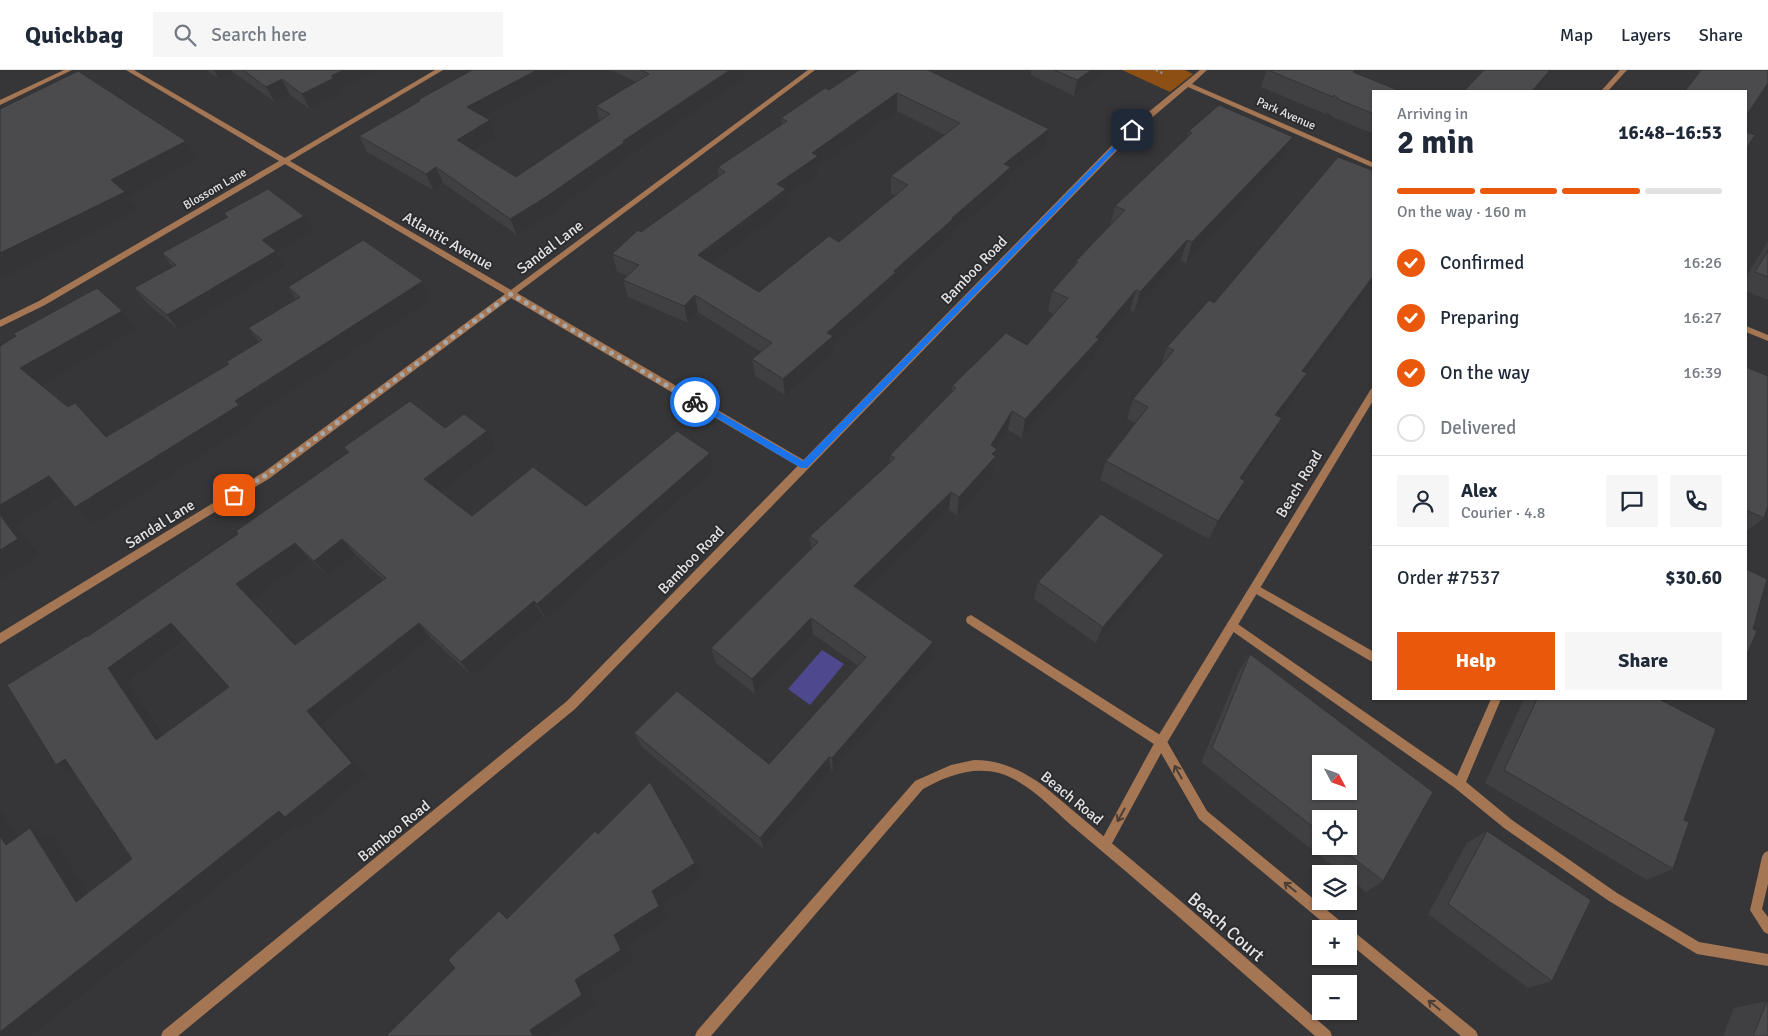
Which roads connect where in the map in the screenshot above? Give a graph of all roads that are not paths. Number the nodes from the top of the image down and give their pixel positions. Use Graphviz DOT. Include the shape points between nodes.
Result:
graph roads {
  1 [pos="69,70"];
  2 [pos="129,70"];
  3 [pos="440,70"];
  4 [pos="812,70"];
  5 [pos="1204,70"];
  6 [pos="1624,70"];
  7 [pos="1187,84"];
  8 [pos="1605,90"];
  9 [pos="0,103"];
  10 [pos="284,161"];
  11 [pos="1372,165"];
  12 [pos="511,294"];
  13 [pos="0,324"];
  14 [pos="1747,329"];
  15 [pos="1768,338"];
  16 [pos="1372,394"];
  17 [pos="804,466"];
  18 [pos="1255,588"];
  19 [pos="972,620"];
  20 [pos="1232,625"];
  21 [pos="0,639"];
  22 [pos="1372,657"];
  23 [pos="1496,700"];
  24 [pos="1162,742"];
  25 [pos="1459,784"];
  26 [pos="1105,845"];
  27 [pos="1768,857"];
  28 [pos="1330,920"];
  29 [pos="1768,928"];
  30 [pos="1357,942"];
  31 [pos="1768,960"];
  32 [pos="168,1036"];
  33 [pos="702,1036"];
  34 [pos="1325,1036"];
  35 [pos="1471,1036"];
  1 -- 9 [label="street"];
  2 -- 10 [label="street, Atlantic Avenue"];
  3 -- 10 [label="street, Blossom Lane"];
  4 -- 12 [label="street, Sandal Lane"];
  5 -- 7 [label="street, Bamboo Road"];
  6 -- 8 [label="street"];
  7 -- 11 [label="street, Park Avenue"];
  7 -- 17 [label="street, Bamboo Road" via="1132,130"];
  10 -- 12 [label="street, Atlantic Avenue"];
  10 -- 13 [label="street, Blossom Lane" via="42,303"];
  12 -- 17 [label="street, Atlantic Avenue"];
  12 -- 21 [label="street, Sandal Lane" via="268,474"];
  14 -- 15 [label="street"];
  16 -- 18 [label="street, Beach Road"];
  17 -- 32 [label="street, Bamboo Road" via="571,705"];
  18 -- 20 [label="street, Beach Road"];
  18 -- 22 [label="street"];
  19 -- 24 [label="street"];
  20 -- 24 [label="street, Beach Road"];
  20 -- 25 [label="street"];
  23 -- 25 [label="street"];
  24 -- 26 [label="street, Beach Road, one-way"];
  28 -- 24 [label="street, one-way" via="1203,815"];
  25 -- 31 [label="street" via="1508,824 1613,897 1697,948"];
  26 -- 33 [label="street, Beach Road" via="1008,770 964,766 938,774 920,785"];
  26 -- 34 [label="street, Beach Court"];
  27 -- 29 [label="street" via="1756,910"];
  35 -- 30 [label="street, one-way"];
}
